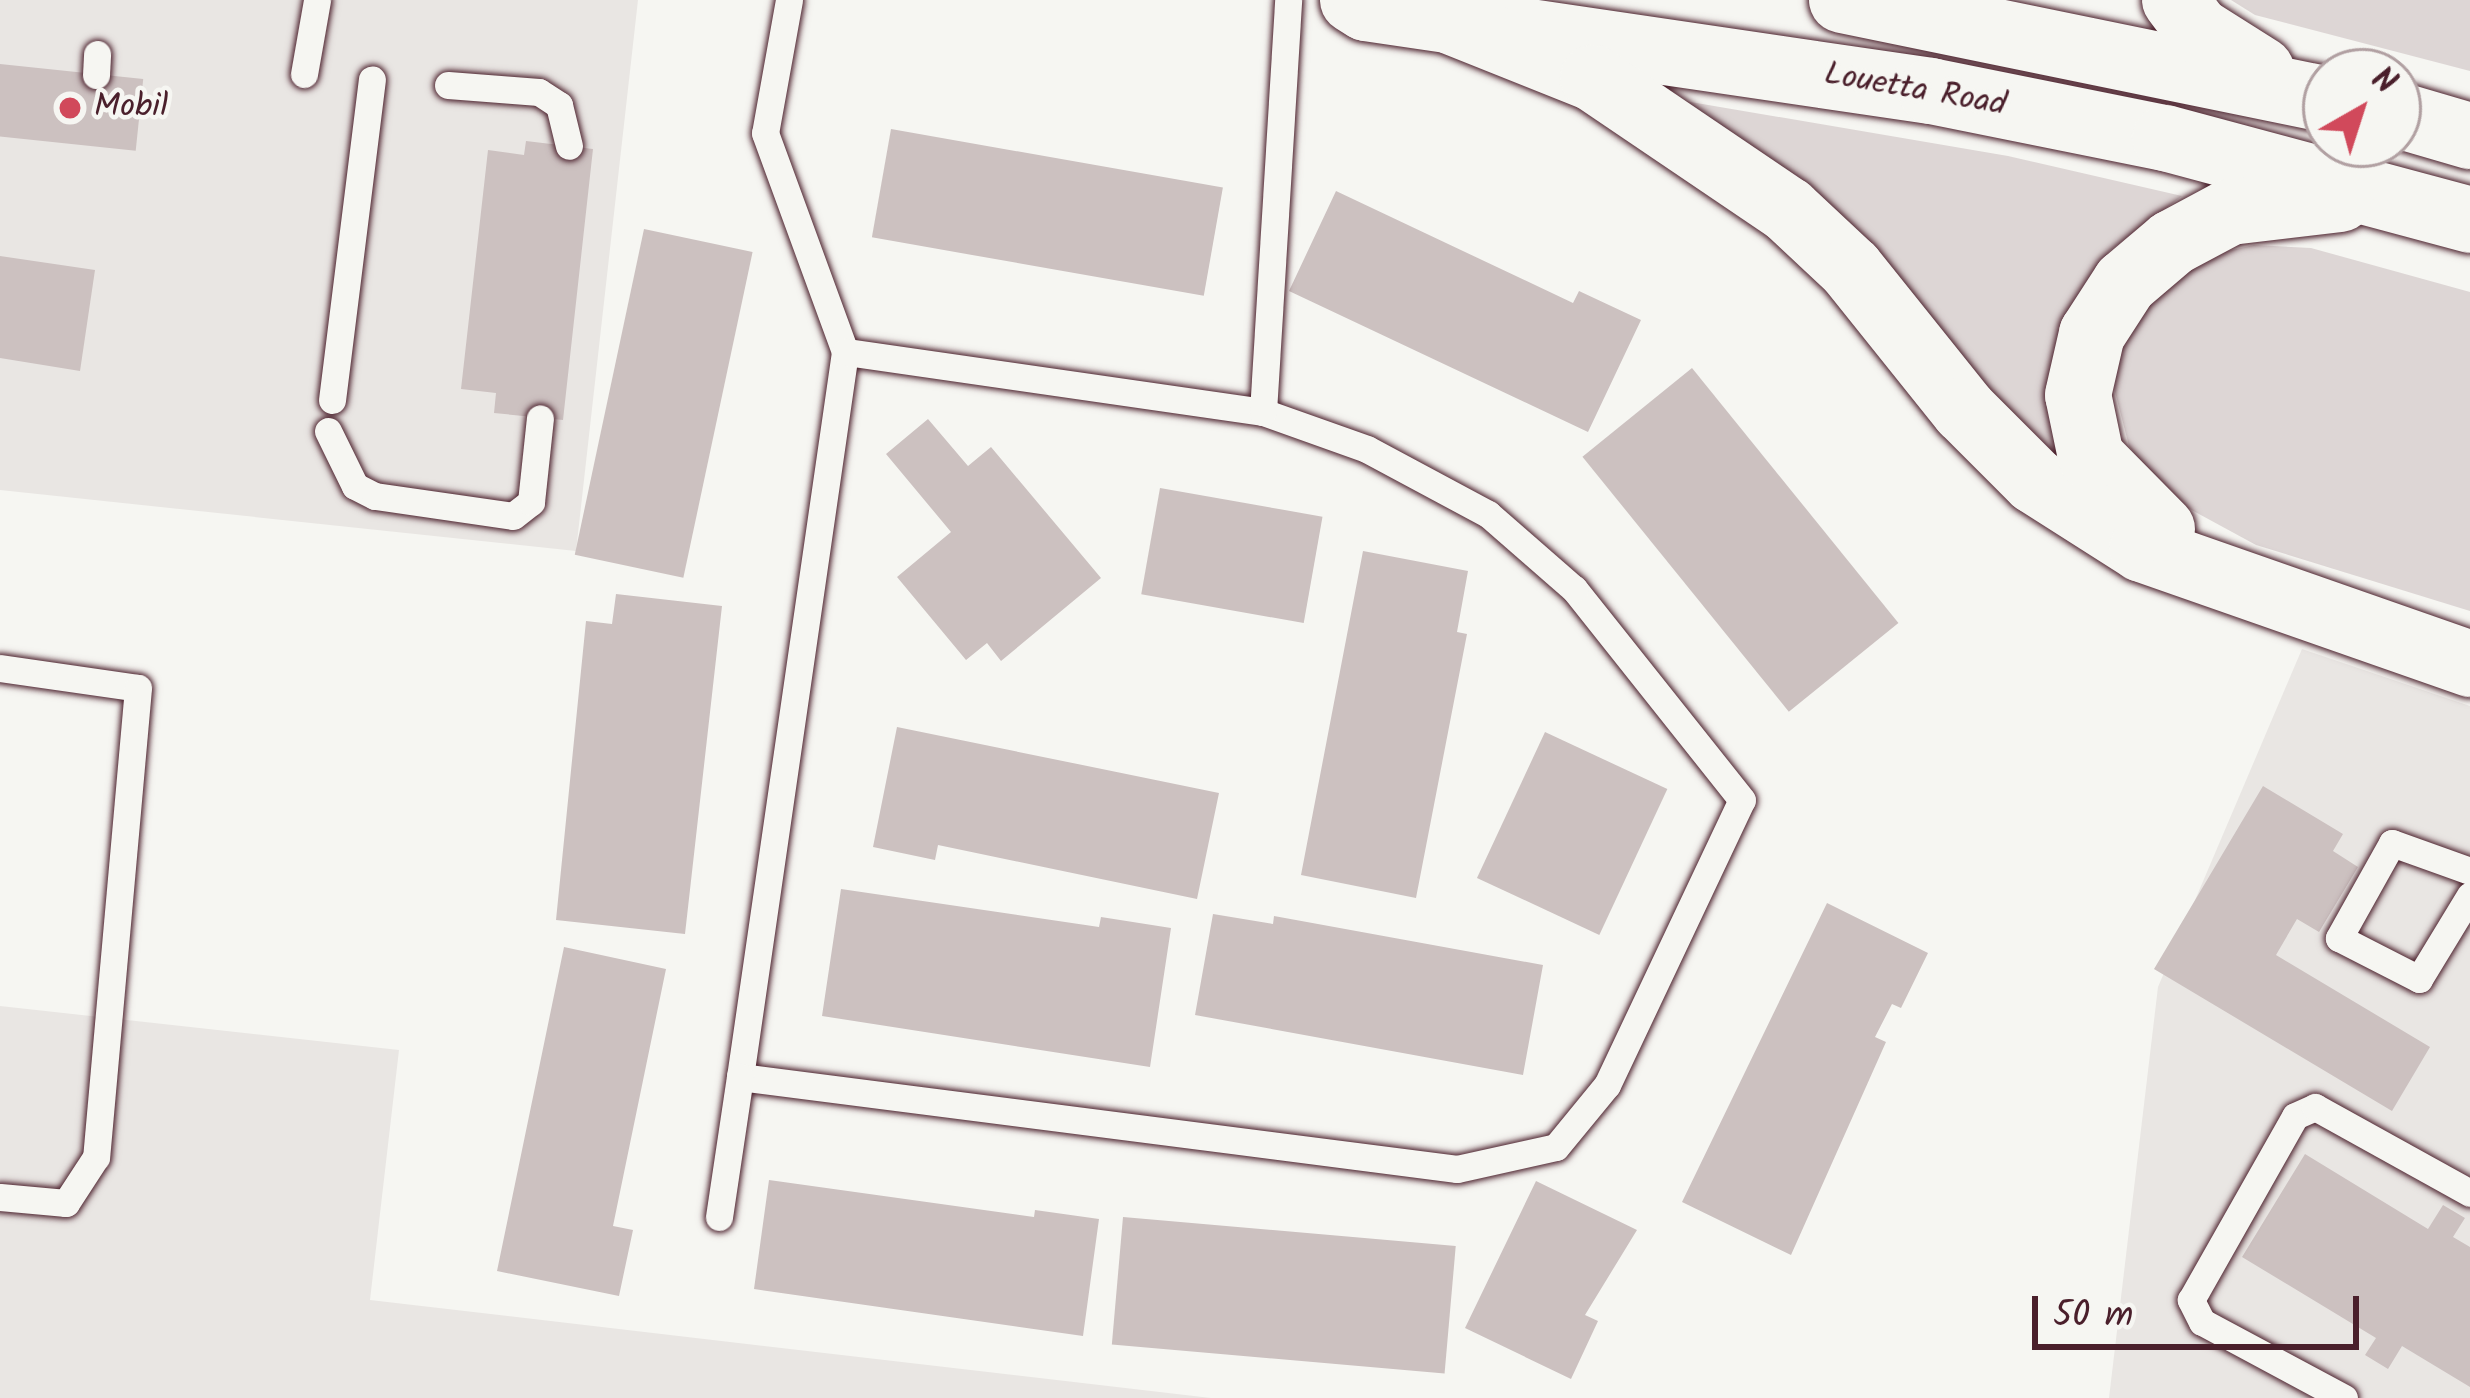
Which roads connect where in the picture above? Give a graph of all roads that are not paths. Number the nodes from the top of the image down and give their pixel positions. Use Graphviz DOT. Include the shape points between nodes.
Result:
graph roads {
  1 [pos="317,0"];
  2 [pos="789,0"];
  3 [pos="1288,0"];
  4 [pos="1353,0"];
  5 [pos="1842,0"];
  6 [pos="2175,0"];
  7 [pos="1972,8"];
  8 [pos="1454,22"];
  9 [pos="304,74"];
  10 [pos="372,80"];
  11 [pos="448,85"];
  12 [pos="2302,90"];
  13 [pos="2302,93"];
  14 [pos="2422,123"];
  15 [pos="2470,136"];
  16 [pos="568,146"];
  17 [pos="2376,195"];
  18 [pos="2470,220"];
  19 [pos="845,352"];
  20 [pos="332,400"];
  21 [pos="1263,412"];
  22 [pos="540,418"];
  23 [pos="328,431"];
  24 [pos="2249,589"];
  25 [pos="2470,664"];
  26 [pos="0,668"];
  27 [pos="2470,871"];
  28 [pos="2470,895"];
  29 [pos="740,1077"];
  30 [pos="2470,1193"];
  31 [pos="0,1197"];
  32 [pos="719,1217"];
  33 [pos="2344,1398"];
  1 -- 9 [label="lane"];
  2 -- 19 [label="lane" via="765,133"];
  3 -- 21 [label="lane"];
  4 -- 8 [label="main road, Louetta Road"];
  5 -- 7 [label="main road"];
  6 -- 12 [label="main road" via="2198,30"];
  7 -- 13 [label="main road"];
  8 -- 17 [label="main road, Louetta Road" via="1931,91 2164,139"];
  8 -- 24 [label="main road" via="1593,78 1722,160 1851,269 1964,410 2035,481 2143,549"];
  10 -- 20 [label="lane"];
  11 -- 16 [label="lane" via="539,92 559,105"];
  14 -- 15 [label="main road"];
  17 -- 18 [label="main road, Louetta Road"];
  17 -- 24 [label="main road" via="2230,212 2173,242 2125,283 2092,334 2078,394 2091,457 2139,513"];
  19 -- 21 [label="lane"];
  19 -- 29 [label="lane"];
  21 -- 29 [label="lane" via="1367,449 1488,514 1574,589 1742,800 1607,1085 1556,1148 1457,1169"];
  22 -- 23 [label="lane" via="531,502 513,516 375,496 355,486"];
  24 -- 25 [label="main road"];
  26 -- 31 [label="lane" via="138,688 96,1157 66,1203"];
  27 -- 28 [label="lane" via="2392,843 2339,938 2419,979"];
  29 -- 32 [label="lane"];
  30 -- 33 [label="lane" via="2315,1107 2295,1116 2191,1300 2202,1322"];
}
